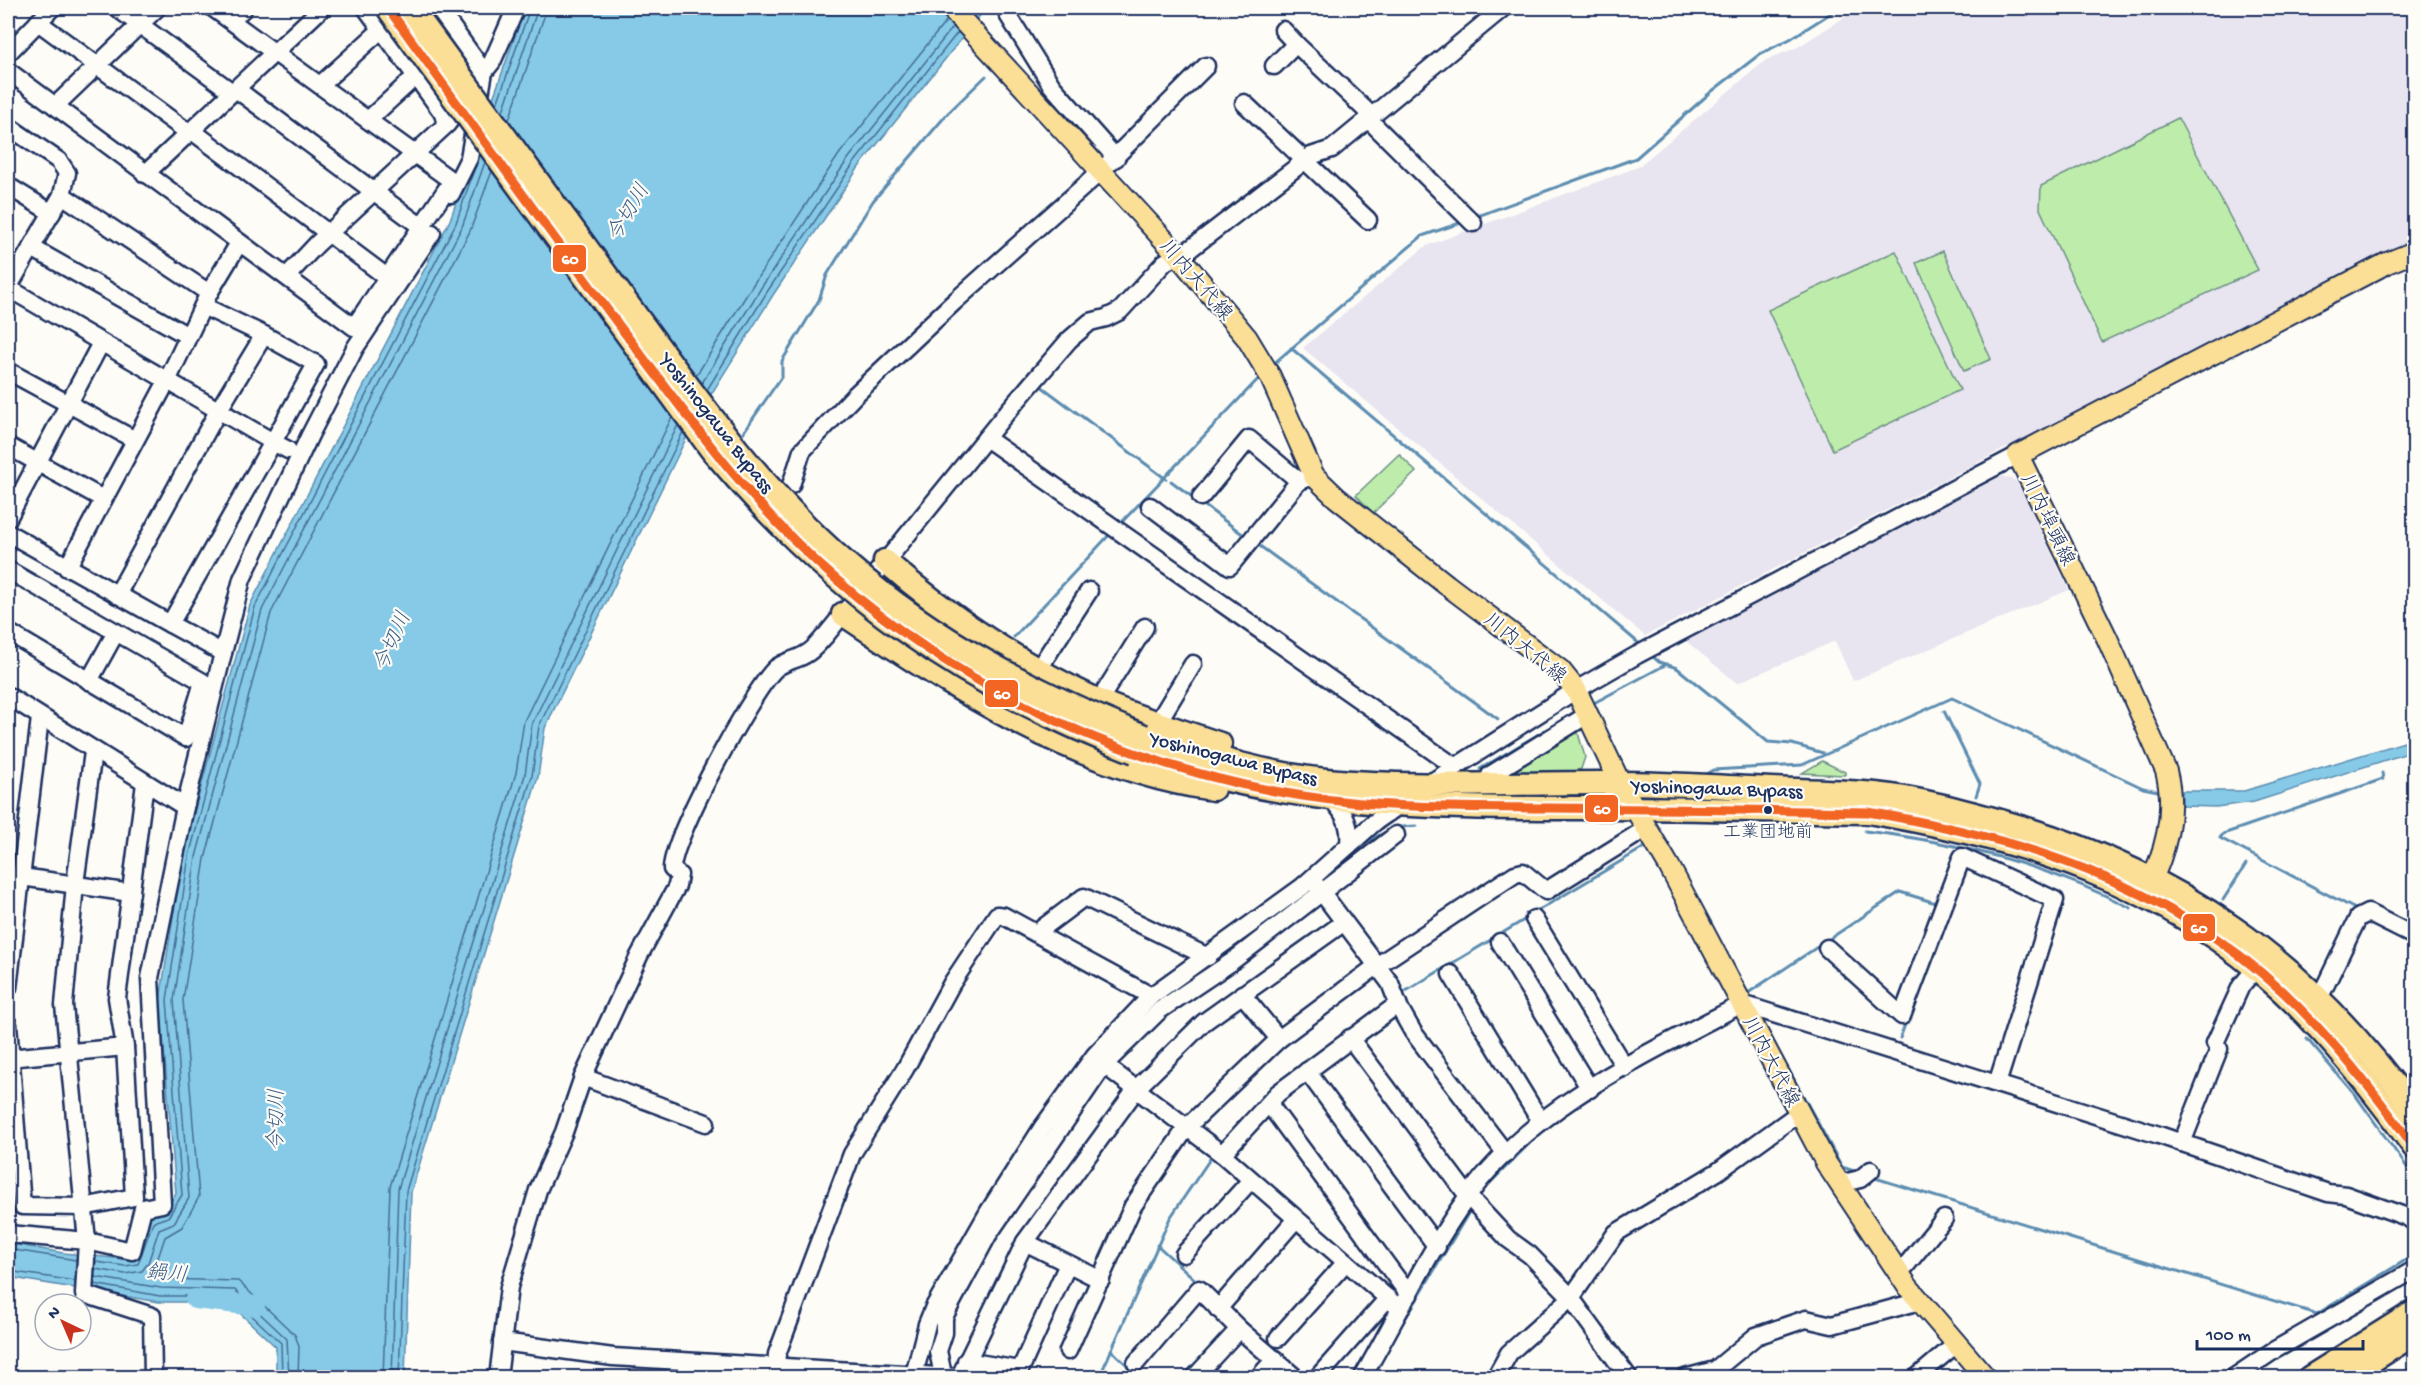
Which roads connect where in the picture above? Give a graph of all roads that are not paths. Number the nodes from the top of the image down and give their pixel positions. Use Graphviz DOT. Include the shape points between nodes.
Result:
graph roads {
  1 [pos="52,8"];
  2 [pos="117,8"];
  3 [pos="158,8"];
  4 [pos="213,8"];
  5 [pos="244,8"];
  6 [pos="322,8"];
  7 [pos="366,8"];
  8 [pos="411,8"];
  9 [pos="438,8"];
  10 [pos="516,8"];
  11 [pos="951,8"];
  12 [pos="1503,8"];
  13 [pos="1008,15"];
  14 [pos="385,18"];
  15 [pos="231,20"];
  16 [pos="38,22"];
  17 [pos="140,25"];
  18 [pos="1283,30"];
  19 [pos="1296,44"];
  20 [pos="276,52"];
  21 [pos="8,53"];
  22 [pos="98,65"];
  23 [pos="1206,66"];
  24 [pos="1274,66"];
  25 [pos="8,71"];
  26 [pos="484,72"];
  27 [pos="416,76"];
  28 [pos="320,85"];
  29 [pos="234,90"];
  30 [pos="1245,103"];
  31 [pos="55,106"];
  32 [pos="1370,118"];
  33 [pos="368,120"];
  34 [pos="447,124"];
  35 [pos="190,131"];
  36 [pos="10,133"];
  37 [pos="414,154"];
  38 [pos="1116,158"];
  39 [pos="1305,161"];
  40 [pos="1101,172"];
  41 [pos="145,174"];
  42 [pos="8,186"];
  43 [pos="373,192"];
  44 [pos="62,195"];
  45 [pos="52,213"];
  46 [pos="1368,219"];
  47 [pos="1469,219"];
  48 [pos="423,228"];
  49 [pos="330,232"];
  50 [pos="239,243"];
  51 [pos="32,248"];
  52 [pos="2415,252"];
  53 [pos="1178,255"];
  54 [pos="287,276"];
  55 [pos="388,278"];
  56 [pos="8,288"];
  57 [pos="206,299"];
  58 [pos="264,335"];
  59 [pos="188,336"];
  60 [pos="101,343"];
  61 [pos="8,371"];
  62 [pos="167,381"];
  63 [pos="69,404"];
  64 [pos="218,411"];
  65 [pos="986,438"];
  66 [pos="135,440"];
  67 [pos="8,446"];
  68 [pos="281,446"];
  69 [pos="2018,455"];
  70 [pos="36,462"];
  71 [pos="1307,478"];
  72 [pos="791,485"];
  73 [pos="1201,497"];
  74 [pos="103,500"];
  75 [pos="1150,506"];
  76 [pos="8,519"];
  77 [pos="8,533"];
  78 [pos="885,561"];
  79 [pos="67,568"];
  80 [pos="8,570"];
  81 [pos="1089,591"];
  82 [pos="117,595"];
  83 [pos="932,600"];
  84 [pos="843,614"];
  85 [pos="170,624"];
  86 [pos="1145,627"];
  87 [pos="8,632"];
  88 [pos="116,632"];
  89 [pos="896,649"];
  90 [pos="223,653"];
  91 [pos="1193,664"];
  92 [pos="1039,668"];
  93 [pos="89,681"];
  94 [pos="8,696"];
  95 [pos="1099,701"];
  96 [pos="1581,707"];
  97 [pos="40,718"];
  98 [pos="1146,737"];
  99 [pos="93,752"];
  100 [pos="1454,766"];
  101 [pos="1490,775"];
  102 [pos="145,783"];
  103 [pos="1620,783"];
  104 [pos="1427,785"];
  105 [pos="1256,788"];
  106 [pos="1332,800"];
  107 [pos="1398,806"];
  108 [pos="185,807"];
  109 [pos="1635,808"];
  110 [pos="1647,828"];
  111 [pos="1396,836"];
  112 [pos="1349,845"];
  113 [pos="15,876"];
  114 [pos="75,884"];
  115 [pos="1317,886"];
  116 [pos="2149,886"];
  117 [pos="131,893"];
  118 [pos="1534,919"];
  119 [pos="1343,923"];
  120 [pos="1036,933"];
  121 [pos="2415,936"];
  122 [pos="1500,942"];
  123 [pos="1827,948"];
  124 [pos="1208,957"];
  125 [pos="1378,965"];
  126 [pos="2256,968"];
  127 [pos="1451,974"];
  128 [pos="8,988"];
  129 [pos="1242,994"];
  130 [pos="1151,996"];
  131 [pos="1396,1000"];
  132 [pos="1742,1004"];
  133 [pos="2314,1009"];
  134 [pos="8,1024"];
  135 [pos="1350,1038"];
  136 [pos="1279,1039"];
  137 [pos="125,1047"];
  138 [pos="68,1052"];
  139 [pos="9,1058"];
  140 [pos="1099,1061"];
  141 [pos="1624,1068"];
  142 [pos="1307,1071"];
  143 [pos="583,1077"];
  144 [pos="1997,1084"];
  145 [pos="1137,1088"];
  146 [pos="1590,1089"];
  147 [pos="1269,1104"];
  148 [pos="2415,1111"];
  149 [pos="1799,1113"];
  150 [pos="1541,1122"];
  151 [pos="706,1123"];
  152 [pos="1187,1127"];
  153 [pos="2182,1143"];
  154 [pos="2415,1147"];
  155 [pos="1218,1151"];
  156 [pos="1506,1154"];
  157 [pos="1871,1170"];
  158 [pos="1251,1180"];
  159 [pos="1839,1184"];
  160 [pos="1468,1196"];
  161 [pos="83,1206"];
  162 [pos="1944,1218"];
  163 [pos="1296,1219"];
  164 [pos="2415,1222"];
  165 [pos="8,1234"];
  166 [pos="1024,1242"];
  167 [pos="87,1246"];
  168 [pos="1437,1247"];
  169 [pos="1184,1254"];
  170 [pos="1346,1262"];
  171 [pos="1068,1264"];
  172 [pos="2415,1270"];
  173 [pos="1899,1274"];
  174 [pos="1101,1280"];
  175 [pos="1570,1298"];
  176 [pos="1399,1300"];
  177 [pos="1920,1301"];
  178 [pos="1218,1309"];
  179 [pos="2415,1312"];
  180 [pos="937,1319"];
  181 [pos="1239,1329"];
  182 [pos="2415,1334"];
  183 [pos="1278,1338"];
  184 [pos="502,1342"];
  185 [pos="1956,1344"];
  186 [pos="1068,1351"];
  187 [pos="1275,1359"];
  188 [pos="1136,1363"];
  189 [pos="776,1371"];
  190 [pos="966,1371"];
  191 [pos="928,1375"];
  192 [pos="153,1377"];
  193 [pos="498,1377"];
  194 [pos="1194,1377"];
  195 [pos="1258,1377"];
  196 [pos="1296,1377"];
  197 [pos="1317,1377"];
  198 [pos="1362,1377"];
  199 [pos="1495,1377"];
  200 [pos="1629,1377"];
  201 [pos="1685,1377"];
  202 [pos="1917,1377"];
  203 [pos="1986,1377"];
  204 [pos="2233,1377"];
  205 [pos="2308,1377"];
  206 [pos="2344,1377"];
  1 -- 16 [label="street"];
  2 -- 17 [label="street"];
  3 -- 17 [label="street"];
  4 -- 15 [label="street"];
  5 -- 15 [label="street"];
  6 -- 20 [label="street"];
  7 -- 14 [label="street"];
  8 -- 98 [label="highway, Yoshinogawa Bypass, bridge" via="725,437 807,527 899,605 985,662"];
  9 -- 26 [label="street"];
  10 -- 26 [label="street"];
  11 -- 40 [label="main road, 川内大代線"];
  12 -- 32 [label="street"];
  13 -- 38 [label="street" via="1052,86"];
  14 -- 27 [label="street"];
  14 -- 28 [label="street"];
  14 -- 98 [label="highway, Yoshinogawa Bypass, bridge" via="711,449 750,496 837,581 937,655 1037,711"];
  15 -- 20 [label="street"];
  16 -- 21 [label="street"];
  16 -- 22 [label="street"];
  17 -- 22 [label="street"];
  17 -- 29 [label="street"];
  18 -- 19 [label="street"];
  19 -- 24 [label="street"];
  19 -- 32 [label="street"];
  20 -- 28 [label="street"];
  20 -- 29 [label="street"];
  22 -- 31 [label="street"];
  22 -- 35 [label="street"];
  23 -- 38 [label="street"];
  25 -- 31 [label="street"];
  26 -- 34 [label="street"];
  26 -- 90 [label="street" via="469,158 433,232 355,348 310,435 242,579"];
  27 -- 33 [label="street"];
  27 -- 34 [label="street"];
  28 -- 33 [label="street"];
  29 -- 35 [label="street"];
  29 -- 43 [label="street"];
  30 -- 39 [label="street"];
  31 -- 41 [label="street"];
  32 -- 39 [label="street" via="1332,150"];
  32 -- 47 [label="street"];
  33 -- 37 [label="street"];
  34 -- 37 [label="street"];
  35 -- 41 [label="street"];
  35 -- 49 [label="street"];
  36 -- 44 [label="street" via="59,161 67,173"];
  37 -- 43 [label="street"];
  37 -- 48 [label="street" via="452,181"];
  38 -- 40 [label="street"];
  39 -- 46 [label="street"];
  39 -- 53 [label="street"];
  40 -- 53 [label="main road, 川内大代線"];
  40 -- 72 [label="street" via="855,395 802,452"];
  41 -- 50 [label="street"];
  42 -- 45 [label="street"];
  43 -- 48 [label="street"];
  43 -- 49 [label="street"];
  44 -- 45 [label="street"];
  44 -- 57 [label="street"];
  45 -- 51 [label="street"];
  48 -- 55 [label="street"];
  49 -- 54 [label="street"];
  49 -- 55 [label="street"];
  50 -- 54 [label="street"];
  50 -- 57 [label="street"];
  51 -- 56 [label="street"];
  51 -- 59 [label="street"];
  52 -- 69 [label="main road, 川内埠頭線" via="2376,268"];
  53 -- 65 [label="street" via="1165,262 1119,311 1090,322 1069,340"];
  53 -- 71 [label="main road, 川内大代線" via="1248,338 1267,372"];
  54 -- 55 [label="street" via="354,327"];
  56 -- 60 [label="street"];
  57 -- 58 [label="street"];
  57 -- 59 [label="street"];
  58 -- 64 [label="street"];
  58 -- 68 [label="street" via="316,364"];
  59 -- 62 [label="street"];
  60 -- 62 [label="street"];
  60 -- 63 [label="street"];
  61 -- 63 [label="street"];
  62 -- 64 [label="street"];
  62 -- 66 [label="street"];
  63 -- 66 [label="street"];
  63 -- 70 [label="street"];
  64 -- 68 [label="street"];
  64 -- 82 [label="street"];
  65 -- 78 [label="street"];
  65 -- 100 [label="street"];
  66 -- 74 [label="street"];
  67 -- 70 [label="street"];
  68 -- 85 [label="street"];
  69 -- 96 [label="street" via="1658,643 1638,655"];
  69 -- 116 [label="main road, 川内埠頭線" via="2145,721 2170,786 2166,841"];
  70 -- 74 [label="street"];
  70 -- 76 [label="street"];
  71 -- 73 [label="street" via="1249,439"];
  71 -- 75 [label="street" via="1230,566"];
  71 -- 96 [label="main road, 川内大代線" via="1560,670"];
  74 -- 79 [label="street"];
  77 -- 79 [label="street"];
  78 -- 83 [label="highway"];
  78 -- 84 [label="street"];
  79 -- 82 [label="street"];
  80 -- 88 [label="street"];
  81 -- 92 [label="street"];
  82 -- 85 [label="street"];
  83 -- 89 [label="street"];
  83 -- 92 [label="highway"];
  84 -- 89 [label="highway"];
  84 -- 143 [label="street" via="809,653 776,667 748,707 683,830 672,861 672,869 678,875 677,886 639,956"];
  85 -- 90 [label="street"];
  86 -- 95 [label="street"];
  87 -- 93 [label="street"];
  88 -- 93 [label="street"];
  88 -- 93 [label="street" via="203,682 186,738"];
  89 -- 105 [label="highway" via="977,699 1090,756 1177,784 1222,791"];
  90 -- 108 [label="street"];
  91 -- 98 [label="street"];
  92 -- 95 [label="highway"];
  94 -- 97 [label="street"];
  95 -- 98 [label="highway"];
  96 -- 100 [label="street"];
  96 -- 101 [label="street"];
  96 -- 103 [label="main road, 川内大代線"];
  97 -- 99 [label="street"];
  97 -- 113 [label="street"];
  98 -- 104 [label="highway, Yoshinogawa Bypass" via="1272,771 1324,780"];
  98 -- 105 [label="highway, Yoshinogawa Bypass" via="1199,774"];
  99 -- 102 [label="street"];
  99 -- 114 [label="street"];
  100 -- 104 [label="street"];
  102 -- 108 [label="street"];
  102 -- 117 [label="street"];
  103 -- 104 [label="highway, Yoshinogawa Bypass"];
  103 -- 109 [label="main road, 川内大代線"];
  103 -- 116 [label="highway, Yoshinogawa Bypass" via="1875,794 1951,808 2056,836"];
  104 -- 107 [label="street"];
  105 -- 106 [label="highway, Yoshinogawa Bypass"];
  106 -- 107 [label="highway, Yoshinogawa Bypass"];
  106 -- 112 [label="street" via="1346,818"];
  107 -- 109 [label="highway, Yoshinogawa Bypass"];
  107 -- 112 [label="street"];
  108 -- 167 [label="street" via="150,978 162,1204 143,1208 132,1251"];
  109 -- 110 [label="main road, 川内大代線"];
  109 -- 116 [label="highway, Yoshinogawa Bypass" via="1868,812 1944,825"];
  110 -- 125 [label="street" via="1546,891 1523,872 1515,873"];
  110 -- 132 [label="main road, 川内大代線"];
  111 -- 115 [label="street"];
  112 -- 115 [label="street"];
  113 -- 114 [label="street"];
  113 -- 128 [label="street"];
  114 -- 117 [label="street"];
  114 -- 138 [label="street" via="64,1005"];
  115 -- 119 [label="street"];
  115 -- 124 [label="street"];
  115 -- 140 [label="street" via="1230,963 1160,1010"];
  116 -- 126 [label="highway, Yoshinogawa Bypass" via="2168,908"];
  116 -- 133 [label="highway, Yoshinogawa Bypass" via="2240,932"];
  117 -- 137 [label="street" via="117,998"];
  118 -- 141 [label="street"];
  119 -- 125 [label="street"];
  119 -- 129 [label="street"];
  120 -- 124 [label="street" via="1084,897"];
  120 -- 130 [label="street"];
  120 -- 189 [label="street" via="997,915 952,982 852,1154 777,1354"];
  121 -- 133 [label="street" via="2368,913 2358,918"];
  122 -- 146 [label="street"];
  123 -- 144 [label="street" via="1902,1016 1962,857 2055,900"];
  124 -- 130 [label="street"];
  125 -- 131 [label="street"];
  125 -- 136 [label="street"];
  126 -- 133 [label="highway, Yoshinogawa Bypass"];
  126 -- 153 [label="street" via="2241,986 2215,1043 2219,1049"];
  127 -- 150 [label="street"];
  129 -- 136 [label="street"];
  129 -- 145 [label="street" via="1192,1031"];
  130 -- 140 [label="street"];
  131 -- 135 [label="street"];
  131 -- 156 [label="street" via="1413,1032"];
  132 -- 141 [label="street"];
  132 -- 144 [label="street"];
  132 -- 149 [label="main road, 川内大代線"];
  133 -- 148 [label="highway, Yoshinogawa Bypass" via="2371,1054"];
  133 -- 154 [label="highway, Yoshinogawa Bypass"];
  134 -- 139 [label="street"];
  135 -- 142 [label="street"];
  135 -- 160 [label="street"];
  136 -- 152 [label="street"];
  137 -- 138 [label="street"];
  137 -- 161 [label="street" via="134,1197"];
  138 -- 139 [label="street"];
  138 -- 161 [label="street"];
  139 -- 161 [label="street" via="22,1206"];
  140 -- 145 [label="street"];
  140 -- 180 [label="street" via="1042,1128 989,1211"];
  141 -- 146 [label="street"];
  142 -- 147 [label="street"];
  142 -- 168 [label="street"];
  143 -- 151 [label="street"];
  143 -- 184 [label="street" via="523,1233 509,1287"];
  144 -- 153 [label="street"];
  145 -- 152 [label="street"];
  145 -- 166 [label="street"];
  146 -- 150 [label="street"];
  147 -- 155 [label="street"];
  147 -- 176 [label="street"];
  149 -- 159 [label="main road, 川内大代線"];
  149 -- 175 [label="street" via="1717,1172 1616,1233"];
  150 -- 156 [label="street"];
  152 -- 155 [label="street"];
  152 -- 174 [label="street" via="1133,1206"];
  153 -- 164 [label="street" via="2328,1193 2346,1195"];
  155 -- 158 [label="street"];
  156 -- 160 [label="street"];
  157 -- 159 [label="street" via="1860,1179"];
  158 -- 163 [label="street"];
  158 -- 169 [label="street"];
  159 -- 173 [label="main road, 川内大代線"];
  160 -- 168 [label="street"];
  160 -- 175 [label="street"];
  161 -- 167 [label="street"];
  162 -- 173 [label="street"];
  163 -- 170 [label="street"];
  163 -- 178 [label="street"];
  165 -- 167 [label="street"];
  166 -- 171 [label="street"];
  166 -- 190 [label="street"];
  167 -- 192 [label="street" via="84,1294 152,1316"];
  168 -- 176 [label="street"];
  170 -- 176 [label="street"];
  170 -- 183 [label="street"];
  171 -- 174 [label="street"];
  171 -- 190 [label="street" via="1020,1370"];
  172 -- 204 [label="street"];
  173 -- 177 [label="main road, 川内大代線"];
  174 -- 186 [label="street"];
  175 -- 199 [label="street" via="1509,1353"];
  175 -- 200 [label="street"];
  176 -- 197 [label="street"];
  176 -- 198 [label="street"];
  177 -- 185 [label="main road, 川内大代線"];
  177 -- 201 [label="street" via="1832,1325 1806,1319 1756,1336 1715,1370"];
  178 -- 181 [label="street"];
  178 -- 188 [label="street" via="1199,1289"];
  179 -- 205 [label="highway"];
  180 -- 191 [label="street"];
  180 -- 191 [label="street" via="944,1333"];
  181 -- 187 [label="street"];
  181 -- 194 [label="street"];
  182 -- 206 [label="highway"];
  184 -- 189 [label="street" via="614,1357"];
  184 -- 193 [label="street"];
  185 -- 202 [label="street"];
  185 -- 203 [label="main road, 川内大代線"];
  187 -- 195 [label="street"];
  187 -- 196 [label="street"];
  189 -- 191 [label="street"];
  190 -- 191 [label="street"];
}
